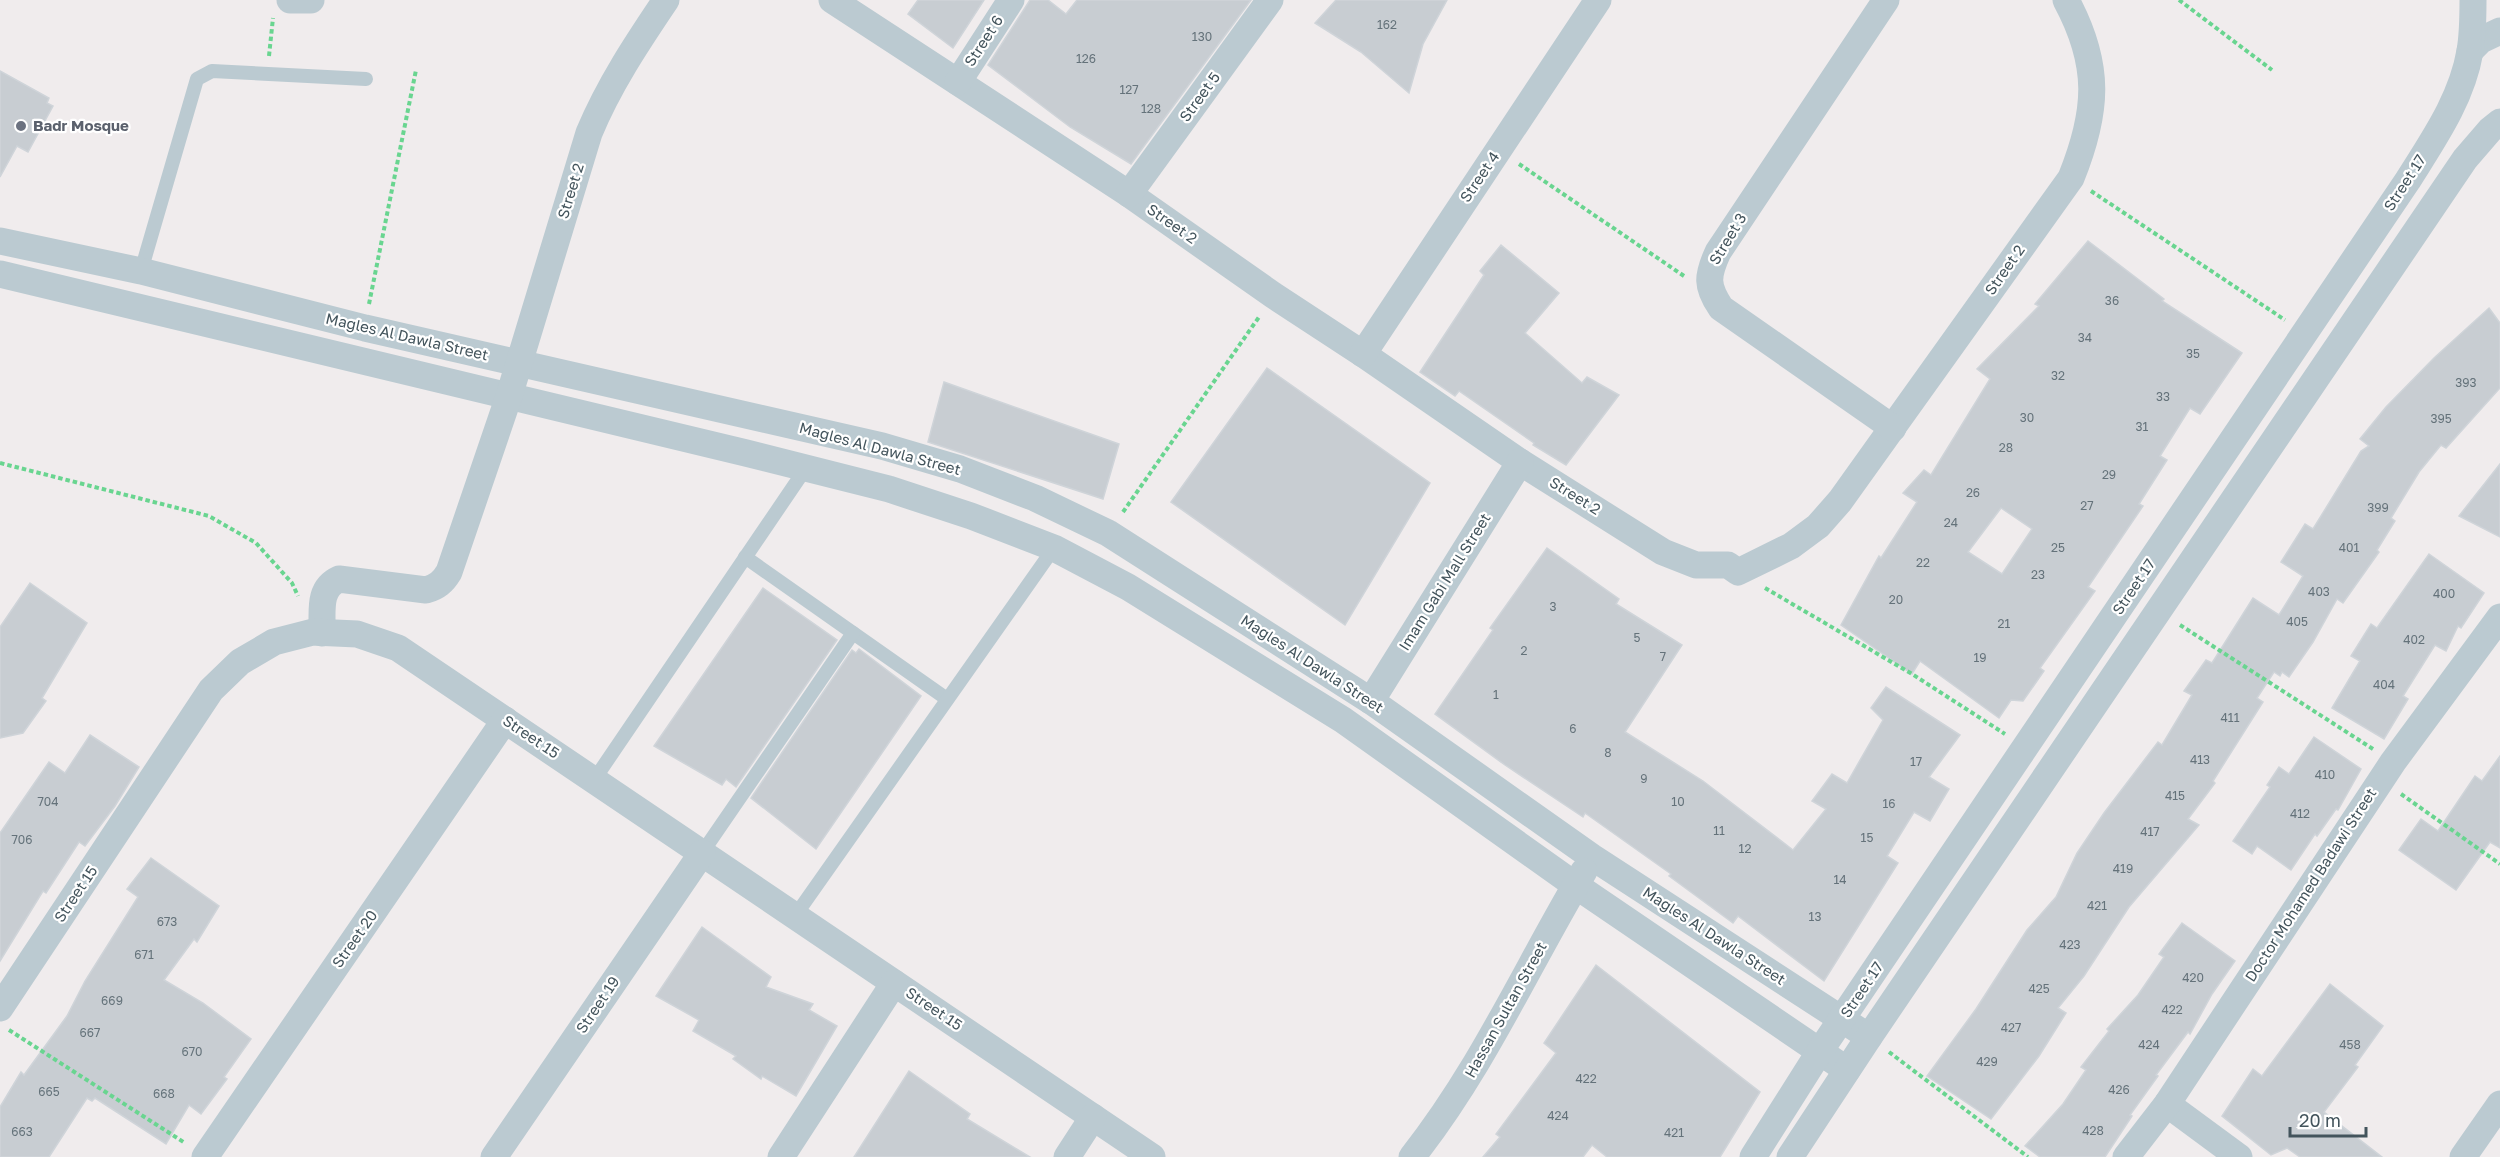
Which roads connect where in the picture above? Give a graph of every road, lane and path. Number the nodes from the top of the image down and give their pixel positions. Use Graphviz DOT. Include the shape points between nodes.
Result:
graph roads {
  1 [pos="310,0"];
  2 [pos="666,0"];
  3 [pos="832,0"];
  4 [pos="1011,0"];
  5 [pos="1270,0"];
  6 [pos="1598,0"];
  7 [pos="1886,0"];
  8 [pos="2066,0"];
  9 [pos="2179,0"];
  10 [pos="2473,0"];
  11 [pos="282,5"];
  12 [pos="2500,31"];
  13 [pos="2470,51"];
  14 [pos="416,70"];
  15 [pos="2271,70"];
  16 [pos="267,74"];
  17 [pos="366,79"];
  18 [pos="958,82"];
  19 [pos="2500,122"];
  20 [pos="1498,150"];
  21 [pos="2071,178"];
  22 [pos="1129,194"];
  23 [pos="0,241"];
  24 [pos="141,271"];
  25 [pos="0,274"];
  26 [pos="1712,294"];
  27 [pos="1273,296"];
  28 [pos="364,328"];
  29 [pos="2305,333"];
  30 [pos="1363,354"];
  31 [pos="518,363"];
  32 [pos="509,396"];
  33 [pos="1893,428"];
  34 [pos="1520,462"];
  35 [pos="0,463"];
  36 [pos="806,468"];
  37 [pos="1108,533"];
  38 [pos="1054,548"];
  39 [pos="745,557"];
  40 [pos="1738,572"];
  41 [pos="2159,612"];
  42 [pos="2500,617"];
  43 [pos="318,633"];
  44 [pos="853,633"];
  45 [pos="947,699"];
  46 [pos="1371,701"];
  47 [pos="505,720"];
  48 [pos="2025,748"];
  49 [pos="2386,771"];
  50 [pos="594,780"];
  51 [pos="702,853"];
  52 [pos="1592,857"];
  53 [pos="2500,864"];
  54 [pos="1575,885"];
  55 [pos="795,916"];
  56 [pos="894,983"];
  57 [pos="0,1008"];
  58 [pos="1842,1020"];
  59 [pos="0,1024"];
  60 [pos="1869,1037"];
  61 [pos="1820,1051"];
  62 [pos="1847,1070"];
  63 [pos="2167,1104"];
  64 [pos="2500,1104"];
  65 [pos="1093,1117"];
  66 [pos="205,1157"];
  67 [pos="494,1157"];
  68 [pos="781,1157"];
  69 [pos="1067,1157"];
  70 [pos="1152,1157"];
  71 [pos="1412,1157"];
  72 [pos="1752,1157"];
  73 [pos="1790,1157"];
  74 [pos="2028,1157"];
  75 [pos="2126,1157"];
  76 [pos="2239,1157"];
  77 [pos="2463,1157"];
  1 -- 11 [label="street"];
  2 -- 31 [label="street, Street 2" via="603,99"];
  3 -- 18 [label="street, Street 2"];
  4 -- 18 [label="street, Street 6"];
  5 -- 22 [label="street, Street 5"];
  6 -- 20 [label="street, Street 4"];
  7 -- 26 [label="street, Street 3" via="1718,252 1709,272"];
  8 -- 21 [label="street, Street 2" via="2080,26 2091,63 2092,102 2086,141"];
  9 -- 15 [label="path"];
  10 -- 13 [label="street, Street 17"];
  11 -- 16 [label="path"];
  12 -- 13 [label="street" via="2481,40"];
  13 -- 29 [label="street, Street 17" via="2462,82 2434,138"];
  14 -- 28 [label="path"];
  16 -- 17 [label="lane"];
  16 -- 24 [label="lane" via="212,71 197,79"];
  18 -- 22 [label="street, Street 2"];
  19 -- 41 [label="street" via="2465,159"];
  20 -- 26 [label="path"];
  20 -- 30 [label="street, Street 4"];
  21 -- 29 [label="path"];
  21 -- 33 [label="street, Street 2"];
  22 -- 27 [label="street, Street 2"];
  23 -- 24 [label="street, Magles Al Dawla Street"];
  24 -- 28 [label="street, Magles Al Dawla Street"];
  25 -- 32 [label="street, Magles Al Dawla Street"];
  26 -- 33 [label="street" via="1721,308"];
  27 -- 30 [label="street, Street 2"];
  27 -- 37 [label="path"];
  28 -- 31 [label="street, Magles Al Dawla Street"];
  29 -- 48 [label="street, Street 17"];
  30 -- 34 [label="street, Street 2"];
  31 -- 32 [label="street, Street 2"];
  31 -- 37 [label="street, Magles Al Dawla Street" via="882,446 960,469 1035,498"];
  32 -- 36 [label="street, Magles Al Dawla Street"];
  32 -- 43 [label="street, Street 2" via="444,580 426,590 339,579 324,591"];
  33 -- 40 [label="street, Street 2" via="1818,526 1791,546"];
  34 -- 40 [label="street, Street 2" via="1663,552 1696,565 1728,565"];
  34 -- 46 [label="street, Imam Gabi Mall Street"];
  35 -- 43 [label="path" via="209,516 256,543 292,583"];
  36 -- 38 [label="street, Magles Al Dawla Street" via="889,489"];
  36 -- 39 [label="lane"];
  37 -- 46 [label="street, Magles Al Dawla Street"];
  38 -- 45 [label="lane"];
  38 -- 54 [label="street, Magles Al Dawla Street" via="1128,587 1342,720"];
  39 -- 44 [label="lane"];
  39 -- 50 [label="lane"];
  40 -- 48 [label="path" via="1912,674"];
  41 -- 49 [label="path"];
  41 -- 60 [label="street"];
  42 -- 49 [label="street, Doctor Mohamed Badawi Street"];
  43 -- 47 [label="street, Street 15" via="357,634 398,648"];
  43 -- 57 [label="street, Street 15" via="274,642 240,662 211,690"];
  44 -- 45 [label="lane"];
  44 -- 51 [label="lane"];
  45 -- 55 [label="lane"];
  46 -- 52 [label="street, Magles Al Dawla Street"];
  47 -- 50 [label="street, Street 15"];
  47 -- 66 [label="street, Street 20"];
  48 -- 58 [label="street, Street 17"];
  49 -- 53 [label="path"];
  49 -- 63 [label="street, Doctor Mohamed Badawi Street"];
  50 -- 51 [label="street, Street 15"];
  51 -- 55 [label="street, Street 15"];
  51 -- 67 [label="street, Street 19"];
  52 -- 54 [label="street, Hassan Sultan Street"];
  52 -- 58 [label="street, Magles Al Dawla Street"];
  54 -- 61 [label="street, Magles Al Dawla Street"];
  54 -- 71 [label="street, Hassan Sultan Street" via="1474,1070"];
  55 -- 56 [label="street, Street 15"];
  56 -- 65 [label="street, Street 15"];
  56 -- 68 [label="street"];
  58 -- 60 [label="street, Magles Al Dawla Street"];
  58 -- 61 [label="street, Street 17"];
  59 -- 66 [label="path"];
  60 -- 62 [label="street"];
  60 -- 74 [label="path"];
  61 -- 62 [label="street, Magles Al Dawla Street"];
  61 -- 72 [label="street, Street 17"];
  62 -- 73 [label="street"];
  63 -- 75 [label="street, Doctor Mohamed Badawi Street"];
  63 -- 76 [label="street"];
  64 -- 77 [label="street"];
  65 -- 69 [label="street"];
  65 -- 70 [label="street, Street 15"];
}
